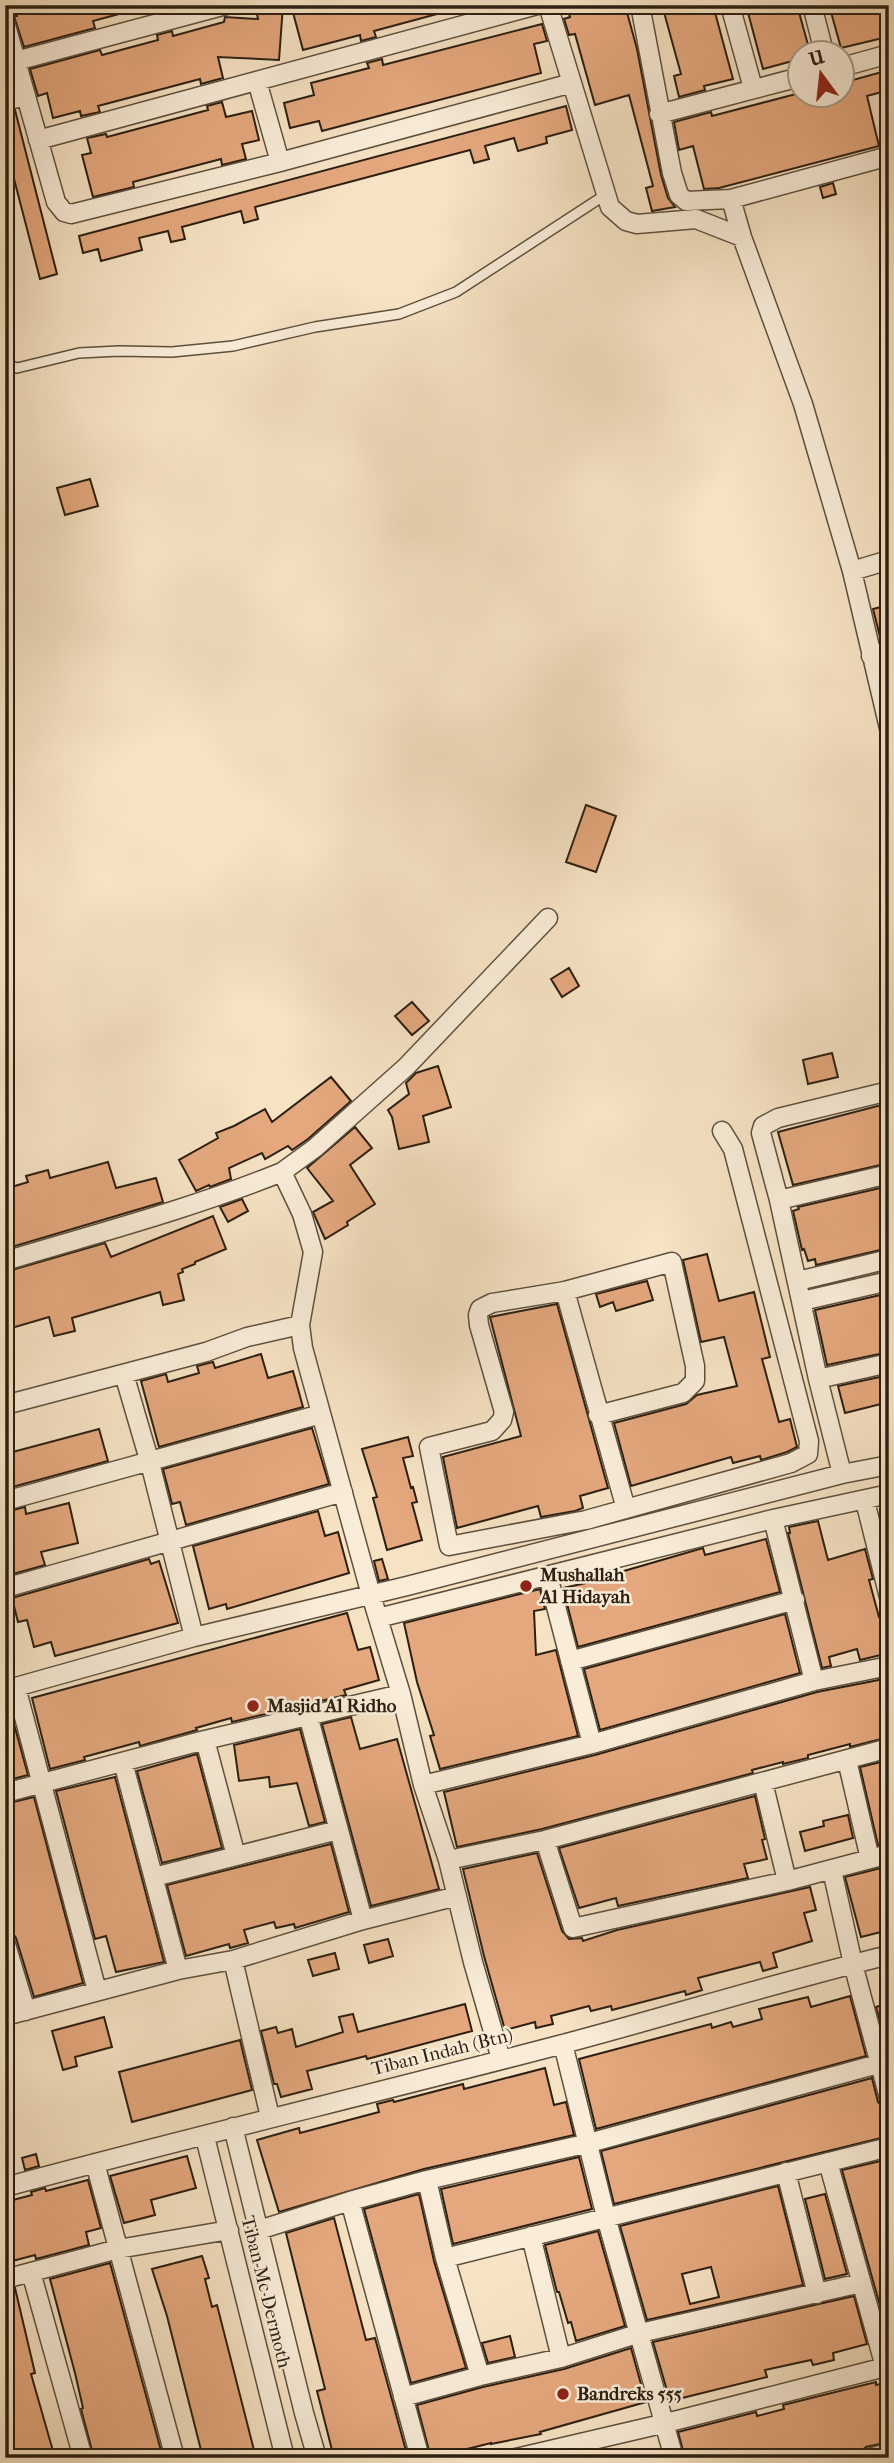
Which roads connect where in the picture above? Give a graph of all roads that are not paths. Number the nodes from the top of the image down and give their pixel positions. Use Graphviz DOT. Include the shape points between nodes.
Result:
graph roads {
  1 [pos="226,5"];
  2 [pos="537,5"];
  3 [pos="548,5"];
  4 [pos="640,5"];
  5 [pos="730,5"];
  6 [pos="812,5"];
  7 [pos="5,22"];
  8 [pos="820,38"];
  9 [pos="889,54"];
  10 [pos="16,61"];
  11 [pos="856,63"];
  12 [pos="786,80"];
  13 [pos="257,81"];
  14 [pos="572,83"];
  15 [pos="753,88"];
  16 [pos="26,96"];
  17 [pos="5,102"];
  18 [pos="659,114"];
  19 [pos="38,140"];
  20 [pos="889,156"];
  21 [pos="280,162"];
  22 [pos="605,195"];
  23 [pos="731,199"];
  24 [pos="702,200"];
  25 [pos="696,219"];
  26 [pos="742,237"];
  27 [pos="5,364"];
  28 [pos="889,560"];
  29 [pos="852,571"];
  30 [pos="889,651"];
  31 [pos="871,656"];
  32 [pos="883,680"];
  33 [pos="889,728"];
  34 [pos="548,918"];
  35 [pos="889,1091"];
  36 [pos="722,1131"];
  37 [pos="282,1172"];
  38 [pos="889,1174"];
  39 [pos="779,1200"];
  40 [pos="889,1259"];
  41 [pos="5,1261"];
  42 [pos="798,1281"];
  43 [pos="889,1281"];
  44 [pos="565,1291"];
  45 [pos="802,1301"];
  46 [pos="300,1325"];
  47 [pos="889,1363"];
  48 [pos="124,1374"];
  49 [pos="818,1379"];
  50 [pos="5,1405"];
  51 [pos="321,1414"];
  52 [pos="598,1415"];
  53 [pos="150,1463"];
  54 [pos="889,1465"];
  55 [pos="845,1474"];
  56 [pos="343,1492"];
  57 [pos="889,1494"];
  58 [pos="5,1501"];
  59 [pos="861,1501"];
  60 [pos="626,1509"];
  61 [pos="774,1519"];
  62 [pos="586,1520"];
  63 [pos="590,1538"];
  64 [pos="170,1541"];
  65 [pos="548,1576"];
  66 [pos="5,1588"];
  67 [pos="888,1590"];
  68 [pos="371,1595"];
  69 [pos="795,1600"];
  70 [pos="378,1618"];
  71 [pos="194,1637"];
  72 [pos="569,1661"];
  73 [pos="889,1667"];
  74 [pos="814,1681"];
  75 [pos="11,1688"];
  76 [pos="401,1694"];
  77 [pos="308,1715"];
  78 [pos="205,1740"];
  79 [pos="592,1744"];
  80 [pos="889,1748"];
  81 [pos="847,1760"];
  82 [pos="123,1762"];
  83 [pos="763,1782"];
  84 [pos="42,1783"];
  85 [pos="423,1785"];
  86 [pos="5,1793"];
  87 [pos="338,1830"];
  88 [pos="545,1840"];
  89 [pos="889,1854"];
  90 [pos="236,1856"];
  91 [pos="870,1859"];
  92 [pos="448,1860"];
  93 [pos="831,1870"];
  94 [pos="154,1877"];
  95 [pos="787,1881"];
  96 [pos="457,1896"];
  97 [pos="363,1920"];
  98 [pos="5,1941"];
  99 [pos="889,1955"];
  100 [pos="233,1960"];
  101 [pos="853,1964"];
  102 [pos="178,1970"];
  103 [pos="97,1991"];
  104 [pos="26,2011"];
  105 [pos="5,2016"];
  106 [pos="563,2044"];
  107 [pos="501,2059"];
  108 [pos="884,2063"];
  109 [pos="889,2098"];
  110 [pos="270,2117"];
  111 [pos="233,2127"];
  112 [pos="205,2137"];
  113 [pos="589,2143"];
  114 [pos="889,2147"];
  115 [pos="828,2162"];
  116 [pos="95,2163"];
  117 [pos="786,2172"];
  118 [pos="427,2180"];
  119 [pos="5,2187"];
  120 [pos="350,2201"];
  121 [pos="606,2217"];
  122 [pos="229,2230"];
  123 [pos="259,2230"];
  124 [pos="531,2236"];
  125 [pos="118,2249"];
  126 [pos="445,2258"];
  127 [pos="31,2272"];
  128 [pos="5,2279"];
  129 [pos="861,2283"];
  130 [pos="817,2294"];
  131 [pos="640,2333"];
  132 [pos="561,2358"];
  133 [pos="887,2367"];
  134 [pos="480,2376"];
  135 [pos="403,2397"];
  136 [pos="666,2423"];
  137 [pos="889,2453"];
  138 [pos="83,2458"];
  139 [pos="175,2458"];
  140 [pos="285,2458"];
  141 [pos="317,2458"];
  142 [pos="420,2458"];
  143 [pos="516,2458"];
  144 [pos="674,2458"];
  145 [pos="869,2458"];
  1 -- 10 [label="street"];
  2 -- 13 [label="street"];
  3 -- 14 [label="street"];
  4 -- 18 [label="street"];
  5 -- 15 [label="street"];
  6 -- 8 [label="street"];
  7 -- 10 [label="street"];
  9 -- 11 [label="street"];
  10 -- 16 [label="street"];
  12 -- 15 [label="street"];
  13 -- 19 [label="street"];
  13 -- 21 [label="street"];
  14 -- 21 [label="street"];
  14 -- 22 [label="street"];
  15 -- 18 [label="street"];
  16 -- 17 [label="street"];
  16 -- 19 [label="street"];
  18 -- 24 [label="street" via="676,188 686,201"];
  19 -- 21 [label="street" via="56,202 71,214"];
  20 -- 23 [label="street"];
  22 -- 25 [label="street" via="610,207 626,221"];
  22 -- 27 [label="lane" via="456,292 399,314 233,346 79,353 16,368"];
  23 -- 24 [label="street"];
  23 -- 26 [label="street"];
  24 -- 25 [label="street"];
  25 -- 26 [label="street"];
  26 -- 29 [label="street" via="803,404"];
  28 -- 29 [label="street"];
  29 -- 31 [label="street"];
  30 -- 31 [label="street"];
  31 -- 32 [label="street"];
  32 -- 33 [label="street"];
  34 -- 37 [label="street" via="406,1067"];
  35 -- 39 [label="street" via="778,1118 763,1126 762,1141"];
  36 -- 60 [label="street" via="733,1149 810,1448 801,1460"];
  37 -- 41 [label="street"];
  37 -- 46 [label="street" via="313,1252"];
  38 -- 39 [label="street"];
  39 -- 42 [label="street"];
  40 -- 42 [label="street"];
  42 -- 45 [label="street"];
  43 -- 45 [label="street"];
  44 -- 52 [label="street"];
  44 -- 52 [label="street" via="672,1262 695,1381 683,1393"];
  44 -- 62 [label="street" via="480,1309 479,1325 504,1412 502,1420 492,1431 429,1447 449,1546"];
  45 -- 49 [label="street"];
  46 -- 48 [label="street"];
  46 -- 51 [label="street"];
  47 -- 49 [label="street"];
  48 -- 50 [label="street"];
  48 -- 53 [label="street"];
  49 -- 55 [label="street"];
  51 -- 53 [label="street"];
  51 -- 56 [label="street"];
  52 -- 60 [label="street"];
  53 -- 58 [label="street"];
  53 -- 64 [label="street"];
  54 -- 55 [label="street"];
  55 -- 59 [label="street"];
  55 -- 63 [label="street"];
  56 -- 64 [label="street"];
  56 -- 68 [label="street"];
  57 -- 59 [label="street"];
  59 -- 61 [label="street"];
  59 -- 67 [label="street"];
  60 -- 62 [label="street"];
  61 -- 65 [label="street"];
  61 -- 69 [label="street"];
  62 -- 63 [label="street"];
  63 -- 68 [label="street"];
  64 -- 66 [label="street"];
  64 -- 71 [label="street"];
  65 -- 70 [label="street"];
  65 -- 72 [label="street"];
  68 -- 70 [label="street"];
  68 -- 71 [label="street"];
  69 -- 72 [label="street"];
  69 -- 74 [label="street"];
  70 -- 76 [label="street"];
  71 -- 75 [label="street"];
  72 -- 79 [label="street"];
  73 -- 74 [label="street"];
  74 -- 79 [label="street"];
  75 -- 84 [label="street"];
  76 -- 77 [label="street"];
  76 -- 85 [label="street"];
  77 -- 78 [label="street"];
  77 -- 87 [label="street"];
  78 -- 82 [label="street"];
  78 -- 90 [label="street"];
  79 -- 85 [label="street"];
  80 -- 81 [label="street"];
  81 -- 83 [label="street"];
  81 -- 91 [label="street"];
  82 -- 84 [label="street"];
  82 -- 94 [label="street"];
  83 -- 88 [label="street"];
  83 -- 95 [label="street"];
  84 -- 86 [label="street"];
  84 -- 103 [label="street"];
  85 -- 92 [label="street"];
  87 -- 90 [label="street"];
  87 -- 97 [label="street"];
  88 -- 92 [label="street"];
  88 -- 95 [label="street" via="572,1928"];
  89 -- 91 [label="street"];
  90 -- 94 [label="street"];
  91 -- 93 [label="street"];
  92 -- 96 [label="street"];
  93 -- 95 [label="street"];
  93 -- 101 [label="street"];
  94 -- 102 [label="street"];
  96 -- 97 [label="street"];
  96 -- 107 [label="street"];
  97 -- 100 [label="street"];
  98 -- 104 [label="street"];
  99 -- 101 [label="street, Tiban Indah (Btn)"];
  100 -- 102 [label="street"];
  100 -- 110 [label="street"];
  101 -- 106 [label="street, Tiban Indah (Btn)"];
  101 -- 108 [label="street"];
  102 -- 103 [label="street"];
  103 -- 104 [label="street"];
  104 -- 105 [label="street"];
  106 -- 107 [label="street, Tiban Indah (Btn)"];
  106 -- 113 [label="street"];
  107 -- 110 [label="street, Tiban Indah (Btn)"];
  108 -- 109 [label="street"];
  108 -- 113 [label="street"];
  110 -- 111 [label="street, Tiban Indah (Btn)"];
  111 -- 112 [label="street, Tiban Indah (Btn)"];
  111 -- 123 [label="street"];
  112 -- 116 [label="street, Tiban Indah (Btn)"];
  112 -- 122 [label="street, Tiban Mc Dermoth"];
  113 -- 118 [label="street"];
  113 -- 121 [label="street"];
  114 -- 115 [label="street"];
  115 -- 117 [label="street"];
  115 -- 129 [label="street"];
  116 -- 119 [label="street, Tiban Indah (Btn)"];
  116 -- 125 [label="street"];
  117 -- 121 [label="street"];
  117 -- 130 [label="street"];
  118 -- 120 [label="street"];
  118 -- 126 [label="street"];
  120 -- 123 [label="street"];
  120 -- 135 [label="street"];
  121 -- 124 [label="street"];
  121 -- 131 [label="street"];
  122 -- 125 [label="street"];
  122 -- 140 [label="street, Tiban Mc Dermoth"];
  123 -- 141 [label="street"];
  124 -- 126 [label="street"];
  124 -- 132 [label="street"];
  125 -- 127 [label="street"];
  125 -- 139 [label="street"];
  126 -- 134 [label="street"];
  127 -- 128 [label="street"];
  127 -- 138 [label="street"];
  129 -- 130 [label="street"];
  129 -- 133 [label="street"];
  130 -- 131 [label="street"];
  131 -- 132 [label="street"];
  131 -- 136 [label="street"];
  132 -- 134 [label="street"];
  133 -- 136 [label="street"];
  134 -- 135 [label="street"];
  135 -- 142 [label="street"];
  136 -- 143 [label="street"];
  136 -- 144 [label="street"];
  137 -- 145 [label="street"];
}
